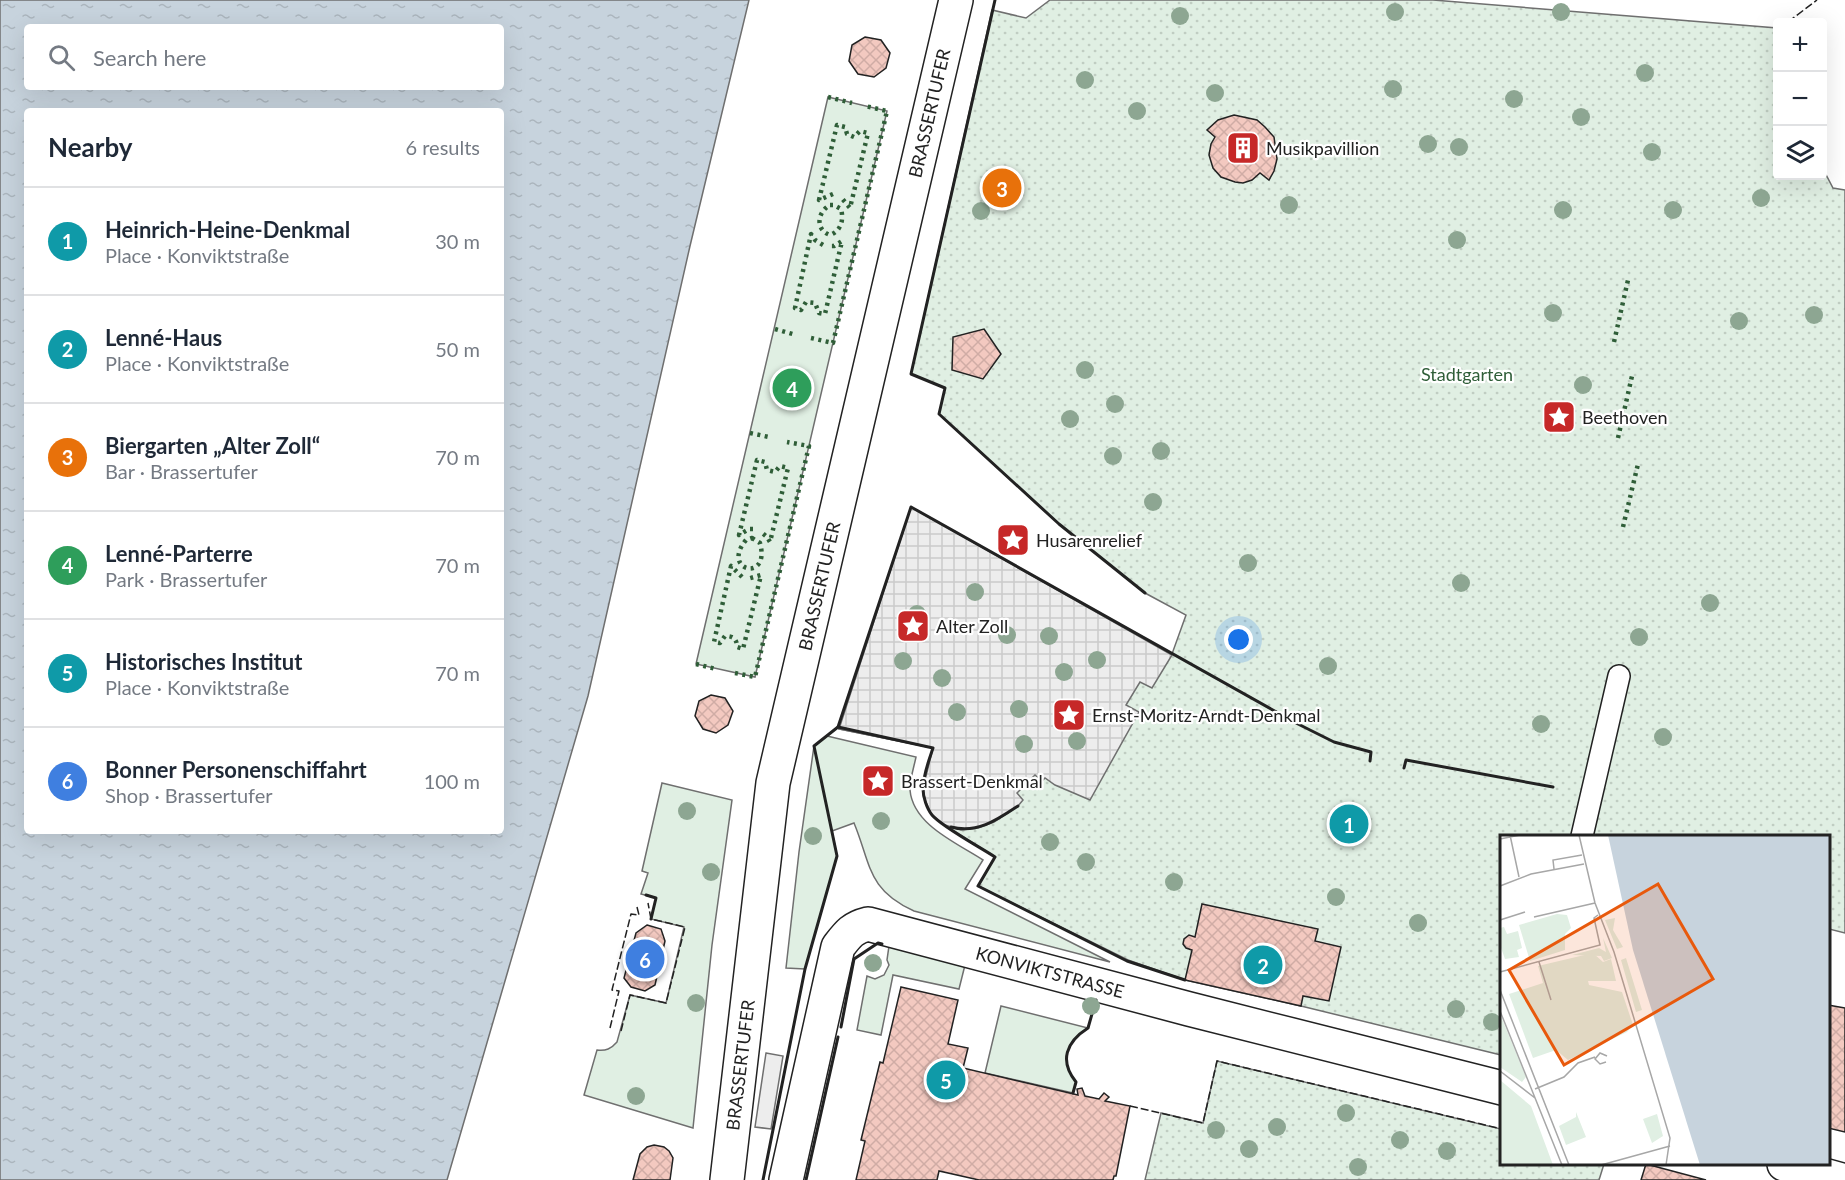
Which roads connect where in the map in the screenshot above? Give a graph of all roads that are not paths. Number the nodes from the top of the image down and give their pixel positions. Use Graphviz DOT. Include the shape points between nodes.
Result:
graph roads {
  1 [pos="956,0"];
  2 [pos="1619,676"];
  3 [pos="1582,835"];
  4 [pos="1500,1087"];
  5 [pos="1788,1165"];
  6 [pos="727,1180"];
  7 [pos="786,1180"];
  8 [pos="1842,1180"];
  1 -- 6 [label="street, BRASSERTUFER" via="772,783"];
  2 -- 3 [label="lane"];
  4 -- 7 [label="street, KONVIKTSTRASSE" via="868,924 857,927 838,947"];
  5 -- 8 [label="street"];
}
